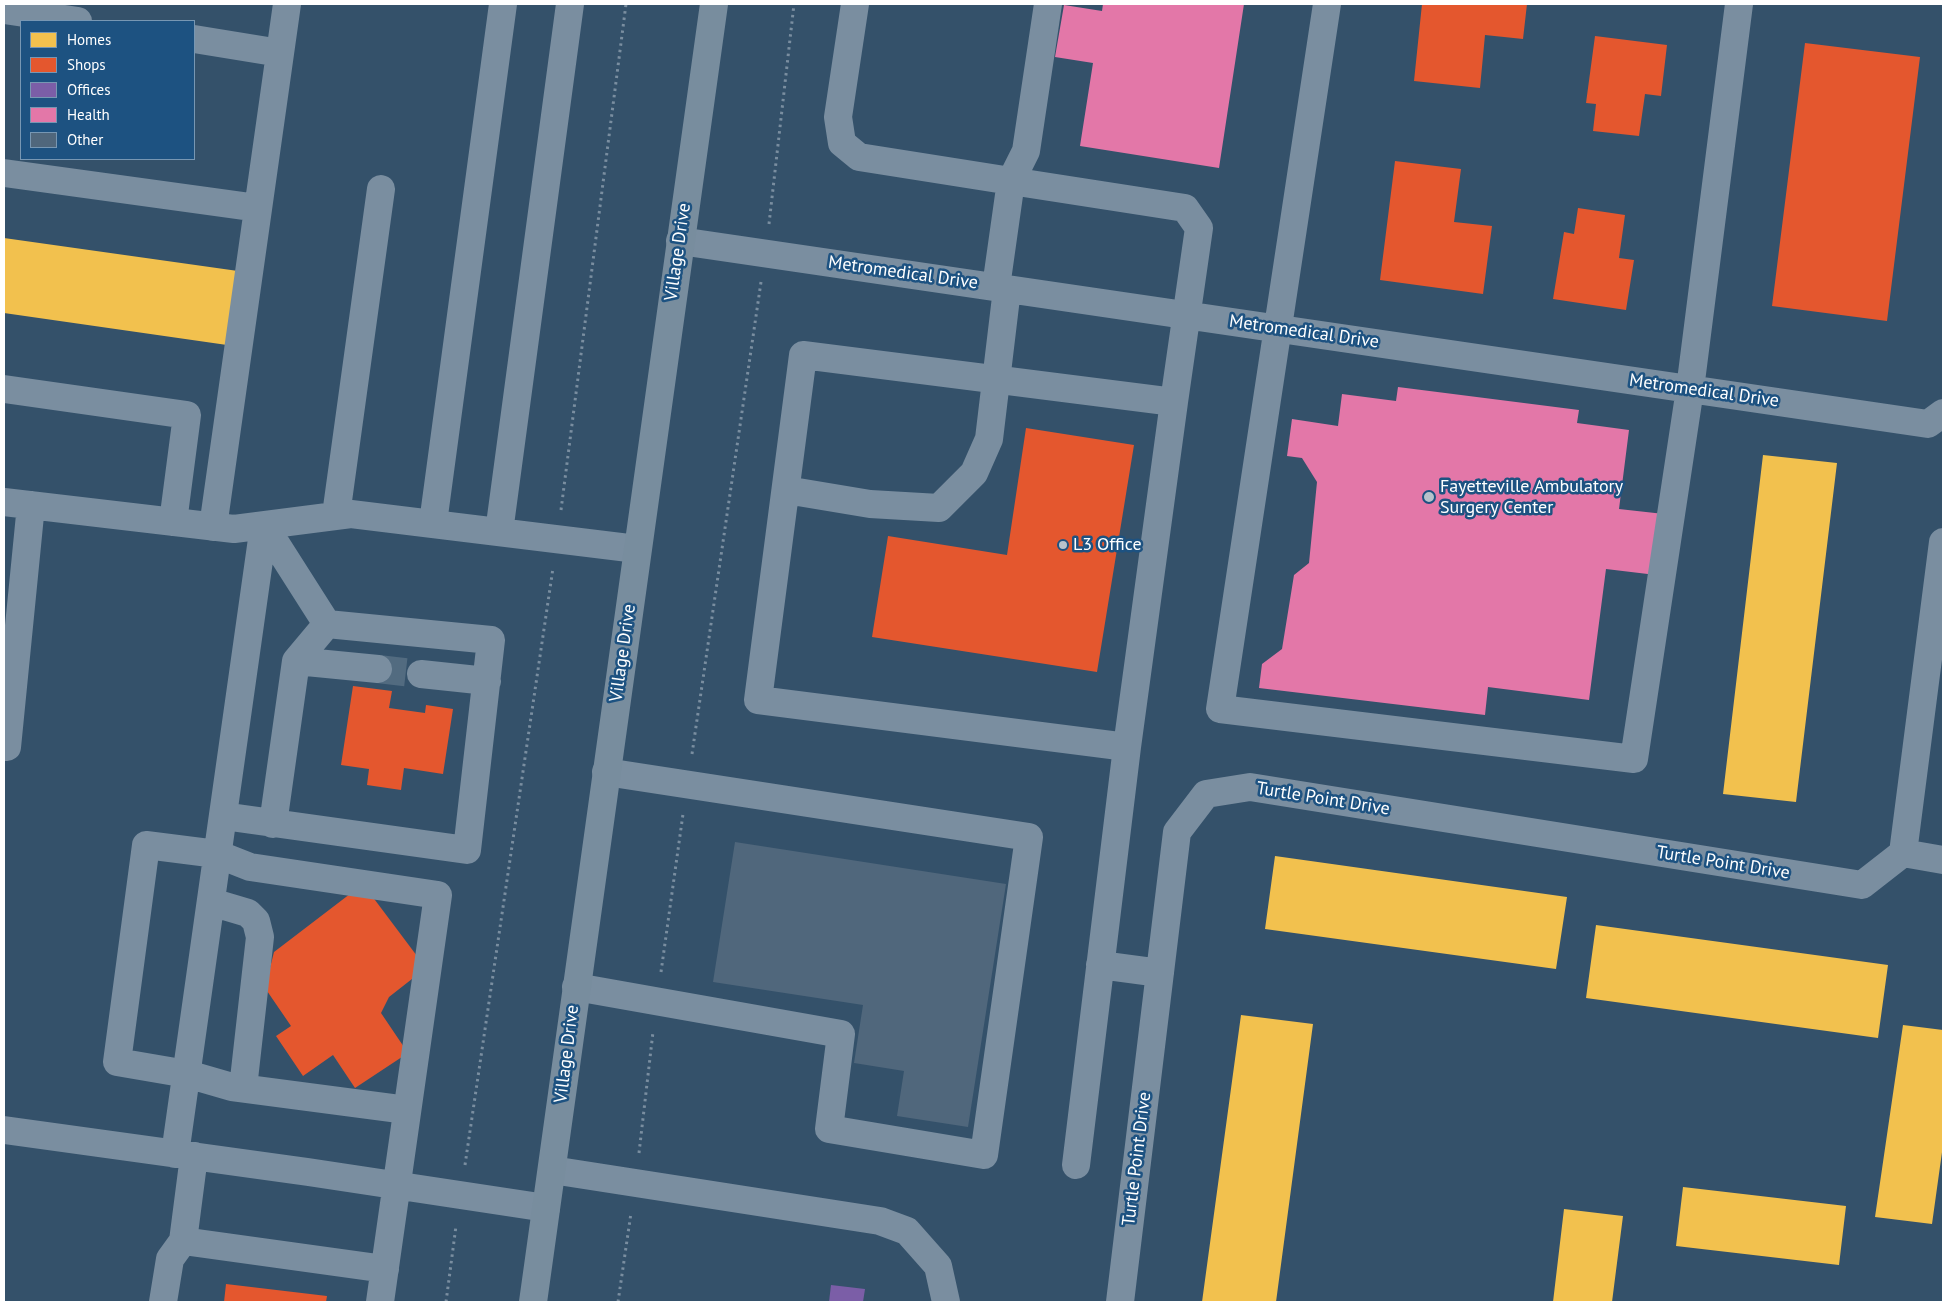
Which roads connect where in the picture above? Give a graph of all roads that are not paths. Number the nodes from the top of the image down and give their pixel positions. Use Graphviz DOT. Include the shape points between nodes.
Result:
graph roads {
  1 [pos="287,4"];
  2 [pos="502,4"];
  3 [pos="570,4"];
  4 [pos="714,4"];
  5 [pos="855,4"];
  6 [pos="1048,4"];
  7 [pos="1327,4"];
  8 [pos="1739,4"];
  9 [pos="4,10"];
  10 [pos="71,20"];
  11 [pos="195,39"];
  12 [pos="280,53"];
  13 [pos="4,173"];
  14 [pos="1011,181"];
  15 [pos="381,189"];
  16 [pos="258,208"];
  17 [pos="680,241"];
  18 [pos="1001,288"];
  19 [pos="1185,315"];
  20 [pos="1278,328"];
  21 [pos="995,380"];
  22 [pos="4,389"];
  23 [pos="1690,389"];
  24 [pos="1174,402"];
  25 [pos="1935,418"];
  26 [pos="786,490"];
  27 [pos="4,502"];
  28 [pos="31,505"];
  29 [pos="336,515"];
  30 [pos="174,522"];
  31 [pos="432,523"];
  32 [pos="264,525"];
  33 [pos="213,527"];
  34 [pos="499,532"];
  35 [pos="1943,542"];
  36 [pos="637,549"];
  37 [pos="327,624"];
  38 [pos="296,661"];
  39 [pos="378,669"];
  40 [pos="421,674"];
  41 [pos="487,681"];
  42 [pos="10,747"];
  43 [pos="1127,747"];
  44 [pos="606,772"];
  45 [pos="223,816"];
  46 [pos="273,824"];
  47 [pos="1903,852"];
  48 [pos="218,854"];
  49 [pos="1943,860"];
  50 [pos="211,902"];
  51 [pos="1100,964"];
  52 [pos="1160,973"];
  53 [pos="576,987"];
  54 [pos="187,1074"];
  55 [pos="243,1088"];
  56 [pos="407,1110"];
  57 [pos="4,1130"];
  58 [pos="185,1155"];
  59 [pos="1076,1165"];
  60 [pos="552,1170"];
  61 [pos="396,1186"];
  62 [pos="546,1208"];
  63 [pos="183,1241"];
  64 [pos="386,1269"];
  65 [pos="163,1302"];
  66 [pos="380,1302"];
  67 [pos="533,1302"];
  68 [pos="946,1302"];
  69 [pos="1120,1302"];
  1 -- 12 [label="street"];
  2 -- 31 [label="street"];
  3 -- 34 [label="street"];
  4 -- 17 [label="main road, Village Drive"];
  5 -- 14 [label="street" via="838,117 842,143 859,157"];
  6 -- 14 [label="street" via="1026,151"];
  7 -- 20 [label="street"];
  8 -- 23 [label="street"];
  9 -- 10 [label="street"];
  11 -- 12 [label="street"];
  12 -- 16 [label="street"];
  13 -- 16 [label="street"];
  14 -- 18 [label="street"];
  14 -- 19 [label="street" via="1185,208 1198,228"];
  15 -- 29 [label="street"];
  16 -- 33 [label="street"];
  17 -- 18 [label="street, Metromedical Drive"];
  17 -- 36 [label="main road, Village Drive"];
  18 -- 19 [label="street, Metromedical Drive"];
  18 -- 21 [label="street"];
  19 -- 20 [label="street, Metromedical Drive"];
  19 -- 24 [label="street"];
  20 -- 23 [label="street, Metromedical Drive"];
  20 -- 23 [label="street" via="1220,708 1634,759"];
  21 -- 24 [label="street"];
  21 -- 26 [label="street" via="989,439 974,473 939,508 870,504"];
  21 -- 26 [label="street" via="803,355"];
  22 -- 30 [label="street" via="187,415"];
  23 -- 25 [label="street, Metromedical Drive"];
  24 -- 43 [label="street"];
  26 -- 43 [label="street" via="758,700"];
  27 -- 28 [label="street"];
  28 -- 30 [label="street"];
  28 -- 42 [label="street"];
  29 -- 31 [label="street"];
  29 -- 32 [label="street"];
  30 -- 33 [label="street"];
  31 -- 34 [label="street"];
  32 -- 33 [label="street" via="234,529"];
  32 -- 37 [label="street"];
  32 -- 45 [label="street"];
  34 -- 36 [label="street"];
  35 -- 47 [label="street"];
  36 -- 44 [label="main road, Village Drive"];
  37 -- 38 [label="street"];
  37 -- 41 [label="street" via="491,640"];
  38 -- 39 [label="street"];
  38 -- 46 [label="street"];
  40 -- 41 [label="street"];
  41 -- 46 [label="street" via="467,850"];
  43 -- 51 [label="street"];
  44 -- 53 [label="main road, Village Drive"];
  44 -- 53 [label="street" via="1029,837 984,1155 829,1129 841,1034"];
  45 -- 46 [label="street"];
  45 -- 48 [label="street"];
  47 -- 49 [label="street"];
  47 -- 52 [label="street, Turtle Point Drive" via="1862,885 1250,787 1206,794 1177,832"];
  48 -- 50 [label="street"];
  48 -- 54 [label="street" via="146,845 116,1062"];
  48 -- 56 [label="street" via="250,867 438,895"];
  50 -- 54 [label="street"];
  50 -- 55 [label="street" via="248,913 256,921 260,937"];
  51 -- 52 [label="street"];
  51 -- 59 [label="street"];
  52 -- 69 [label="street, Turtle Point Drive"];
  53 -- 60 [label="main road, Village Drive"];
  54 -- 55 [label="street"];
  54 -- 58 [label="street"];
  55 -- 56 [label="street"];
  56 -- 61 [label="street"];
  57 -- 58 [label="street"];
  58 -- 61 [label="street"];
  58 -- 63 [label="street"];
  60 -- 62 [label="main road, Village Drive"];
  60 -- 68 [label="street" via="880,1221 907,1231 938,1266"];
  61 -- 62 [label="street"];
  61 -- 64 [label="street"];
  62 -- 67 [label="main road, Village Drive"];
  63 -- 64 [label="street"];
  63 -- 65 [label="street" via="170,1259"];
  64 -- 66 [label="street"];
}
